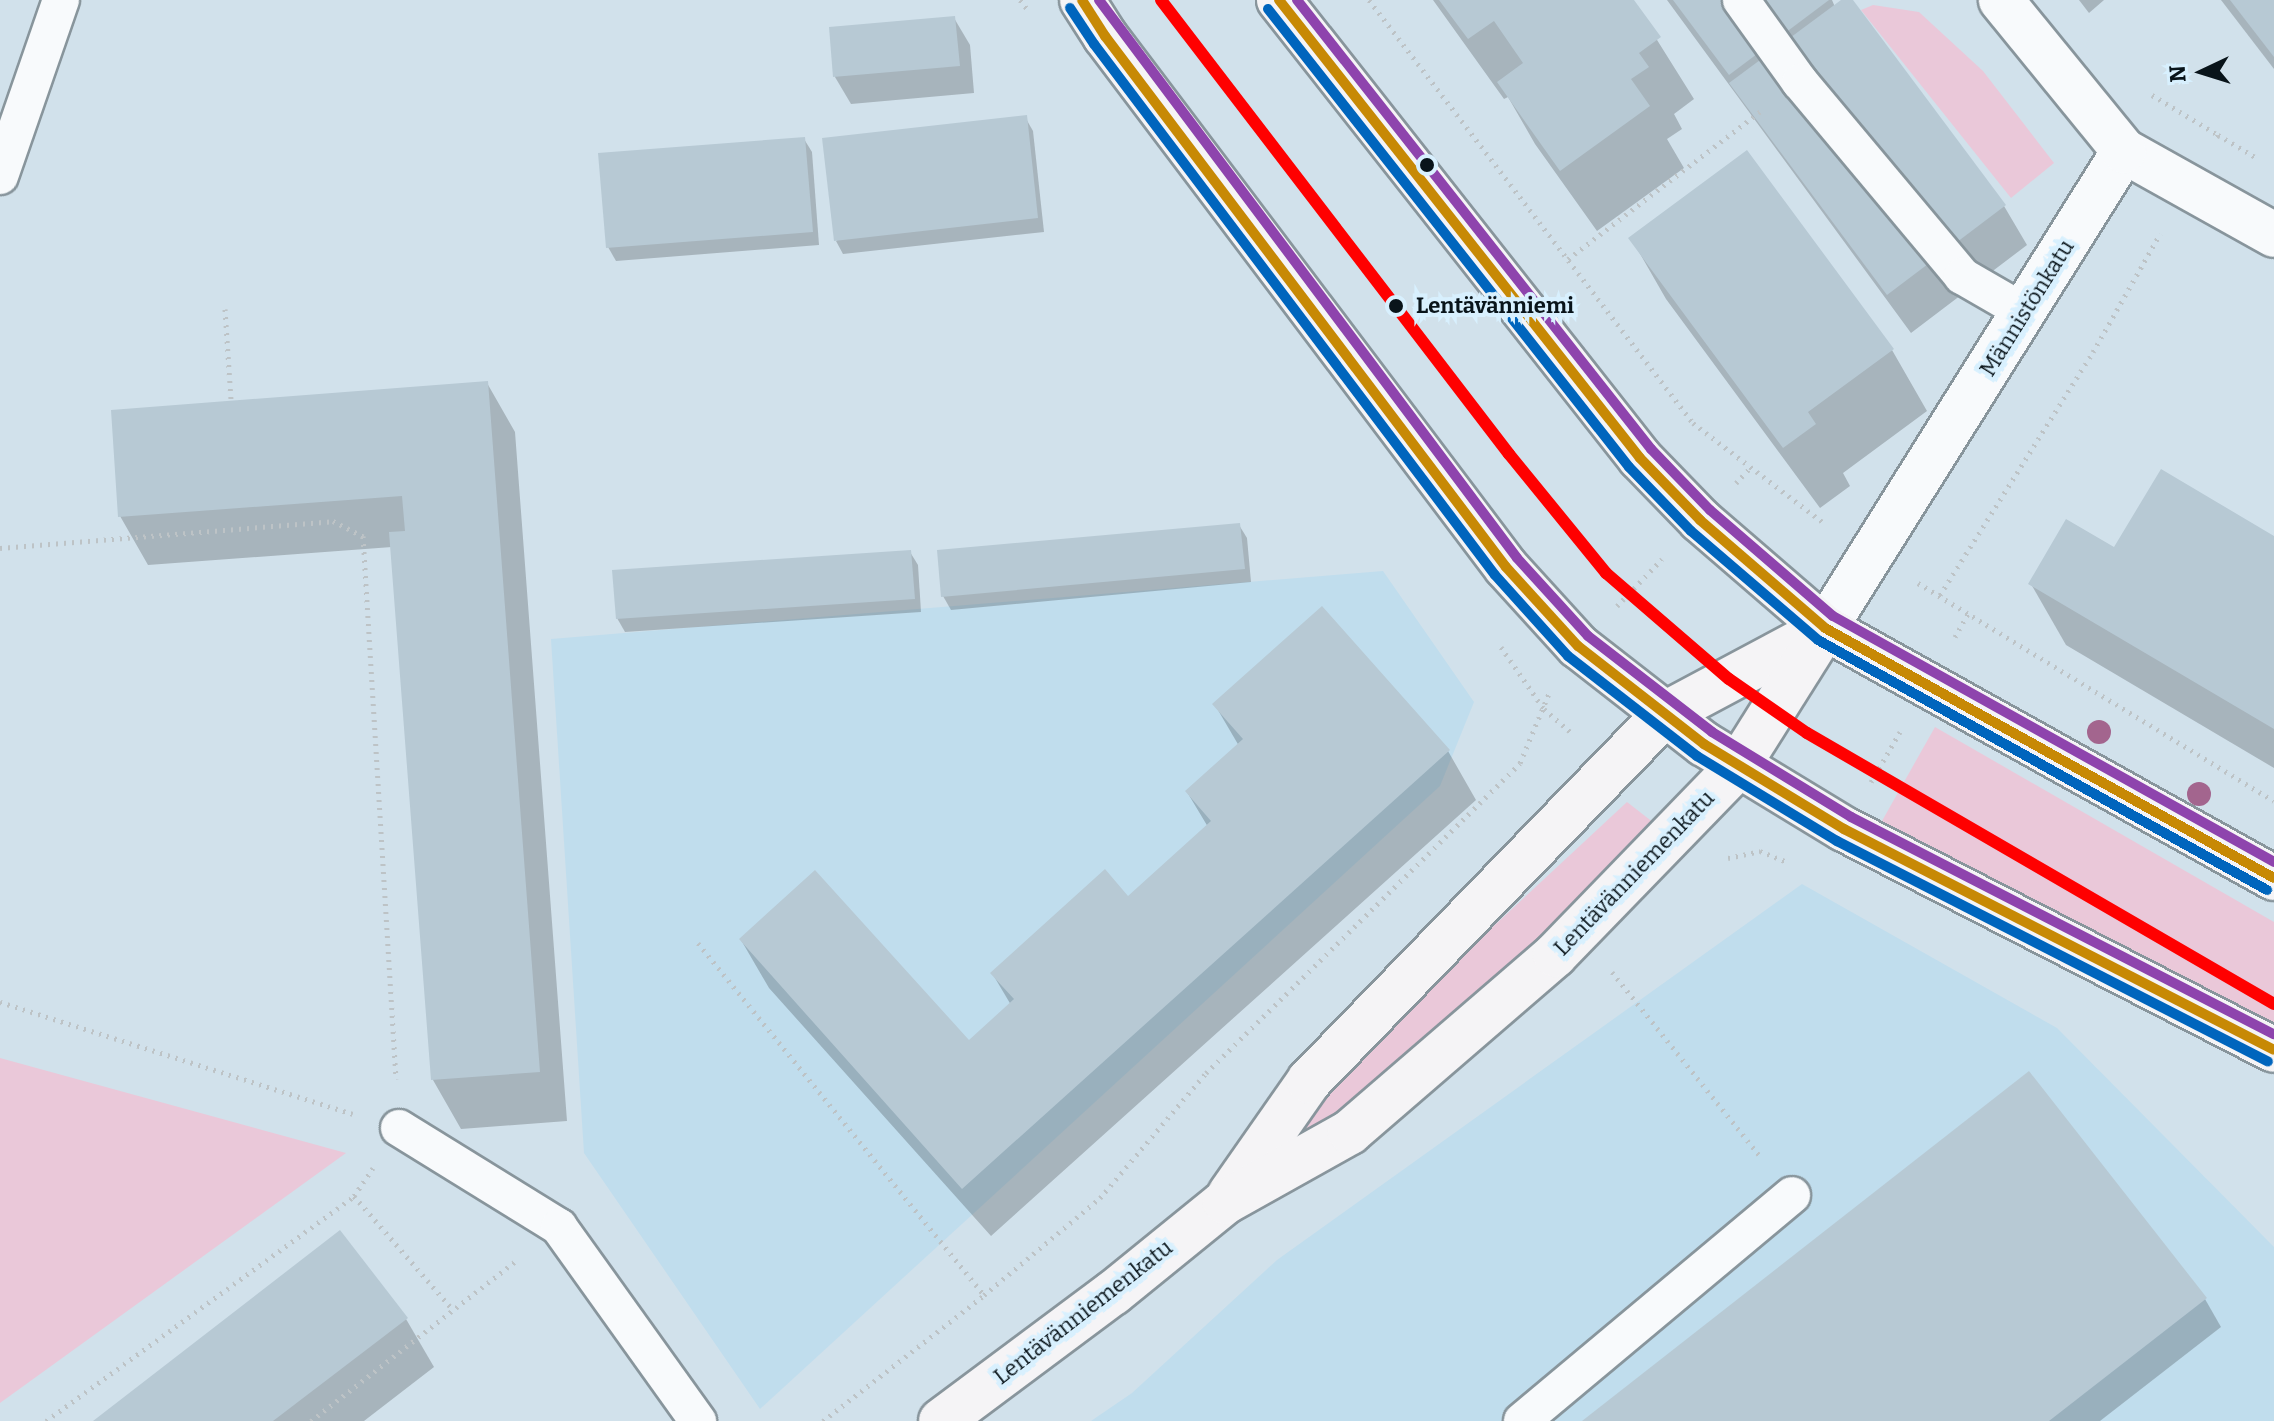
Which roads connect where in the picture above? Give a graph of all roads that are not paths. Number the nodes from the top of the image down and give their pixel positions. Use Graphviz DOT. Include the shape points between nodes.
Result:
graph roads {
  1 [pos="61,0"];
  2 [pos="1082,0"];
  3 [pos="1279,0"];
  4 [pos="1741,0"];
  5 [pos="2001,0"];
  6 [pos="2124,151"];
  7 [pos="0,176"];
  8 [pos="2274,235"];
  9 [pos="2026,313"];
  10 [pos="1825,628"];
  11 [pos="1665,714"];
  12 [pos="1738,766"];
  13 [pos="2274,878"];
  14 [pos="2274,1050"];
  15 [pos="399,1128"];
  16 [pos="1792,1195"];
  17 [pos="1225,1202"];
  18 [pos="698,1421"];
  19 [pos="941,1421"];
  20 [pos="1522,1421"];
  1 -- 7 [label="lane"];
  2 -- 11 [label="main road" via="1506,567 1578,646"];
  3 -- 10 [label="main road" via="1640,458 1700,520"];
  4 -- 9 [label="lane" via="1800,82 1962,276"];
  5 -- 6 [label="street"];
  6 -- 8 [label="street"];
  6 -- 9 [label="street, Männistönkatu"];
  9 -- 10 [label="street, Männistönkatu"];
  10 -- 11 [label="main road, Lentävänniemenkatu"];
  10 -- 12 [label="main road, Lentävänniemenkatu"];
  10 -- 13 [label="main road"];
  11 -- 12 [label="main road"];
  11 -- 17 [label="main road, Lentävänniemenkatu" via="1309,1081"];
  12 -- 14 [label="main road" via="1844,829"];
  12 -- 17 [label="main road, Lentävänniemenkatu" via="1555,955 1350,1132"];
  15 -- 18 [label="lane" via="559,1227"];
  16 -- 20 [label="lane"];
  17 -- 19 [label="main road, Lentävänniemenkatu"];
}
